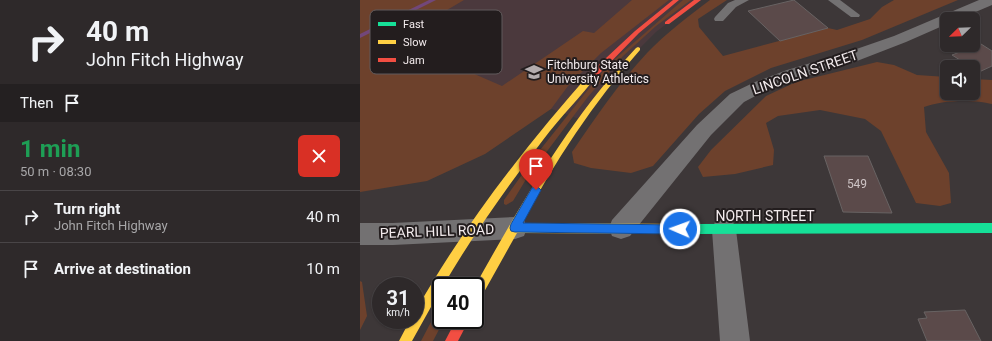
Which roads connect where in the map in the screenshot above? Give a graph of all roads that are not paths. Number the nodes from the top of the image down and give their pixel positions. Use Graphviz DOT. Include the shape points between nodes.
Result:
graph roads {
  1 [pos="676,0"];
  2 [pos="698,0"];
  3 [pos="744,0"];
  4 [pos="833,0"];
  5 [pos="991,0"];
  6 [pos="855,15"];
  7 [pos="719,19"];
  8 [pos="662,27"];
  9 [pos="647,41"];
  10 [pos="515,228"];
  11 [pos="621,228"];
  12 [pos="992,228"];
  13 [pos="471,230"];
  14 [pos="724,230"];
  15 [pos="360,234"];
  16 [pos="484,281"];
  17 [pos="458,329"];
  18 [pos="405,341"];
  19 [pos="451,341"];
  20 [pos="734,341"];
  1 -- 13 [label="main road" via="635,33 570,100"];
  2 -- 8 [label="main road"];
  3 -- 7 [label="lane" via="732,6"];
  4 -- 6 [label="lane"];
  5 -- 11 [label="street, LINCOLN STREET" via="900,39 793,74 737,98 704,130"];
  9 -- 10 [label="main road" via="601,89 579,119"];
  10 -- 11 [label="main road, NORTH STREET"];
  10 -- 13 [label="street, PEARL HILL ROAD"];
  10 -- 16 [label="main road"];
  11 -- 14 [label="main road, NORTH STREET"];
  12 -- 14 [label="main road, NORTH STREET"];
  13 -- 15 [label="street, PEARL HILL ROAD"];
  13 -- 18 [label="main road"];
  14 -- 20 [label="street"];
  17 -- 19 [label="main road"];
}
